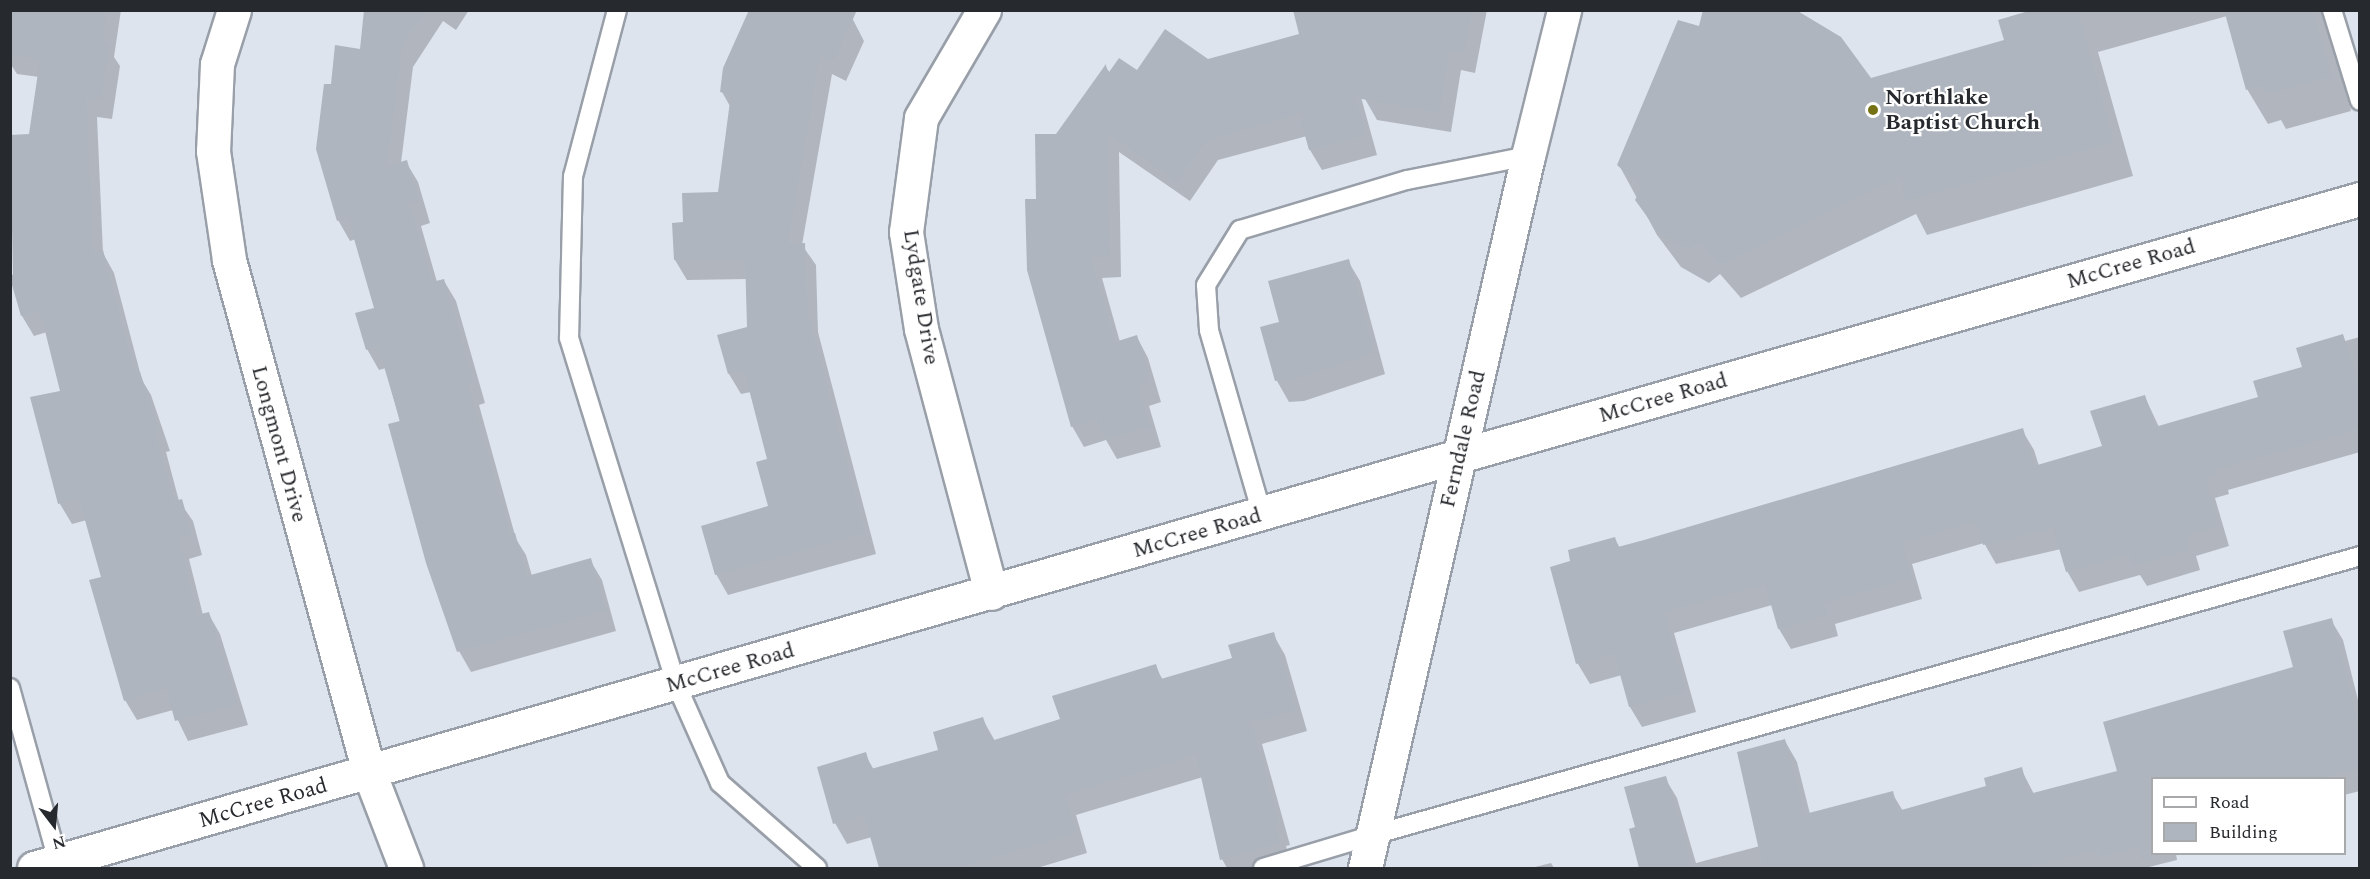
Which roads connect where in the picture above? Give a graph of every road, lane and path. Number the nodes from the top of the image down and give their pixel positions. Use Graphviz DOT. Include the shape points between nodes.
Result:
graph roads {
  1 [pos="234,10"];
  2 [pos="617,10"];
  3 [pos="984,10"];
  4 [pos="1564,10"];
  5 [pos="2332,10"];
  6 [pos="2360,102"];
  7 [pos="1528,156"];
  8 [pos="2360,199"];
  9 [pos="1459,456"];
  10 [pos="1262,514"];
  11 [pos="2360,556"];
  12 [pos="991,593"];
  13 [pos="676,684"];
  14 [pos="10,688"];
  15 [pos="369,772"];
  16 [pos="1373,835"];
  17 [pos="51,866"];
  18 [pos="406,868"];
  19 [pos="817,868"];
  20 [pos="1263,868"];
  21 [pos="1365,868"];
  1 -- 15 [label="street, Longmont Drive" via="217,64 213,151 229,260"];
  2 -- 13 [label="lane" via="573,176 569,338"];
  3 -- 12 [label="street, Lydgate Drive" via="921,118 906,232 921,329"];
  4 -- 7 [label="street, Ferndale Road"];
  5 -- 6 [label="lane"];
  7 -- 9 [label="street, Ferndale Road"];
  7 -- 10 [label="lane" via="1407,180 1240,230 1206,285 1209,330"];
  8 -- 9 [label="street, McCree Road"];
  9 -- 10 [label="street, McCree Road"];
  9 -- 16 [label="street, Ferndale Road"];
  10 -- 12 [label="street, McCree Road"];
  11 -- 16 [label="lane"];
  12 -- 13 [label="street, McCree Road"];
  13 -- 15 [label="street, McCree Road"];
  13 -- 19 [label="lane" via="720,783"];
  14 -- 17 [label="lane"];
  15 -- 17 [label="street, McCree Road"];
  15 -- 18 [label="street, Longmont Drive"];
  16 -- 20 [label="lane"];
  16 -- 21 [label="street, Ferndale Road"];
}
